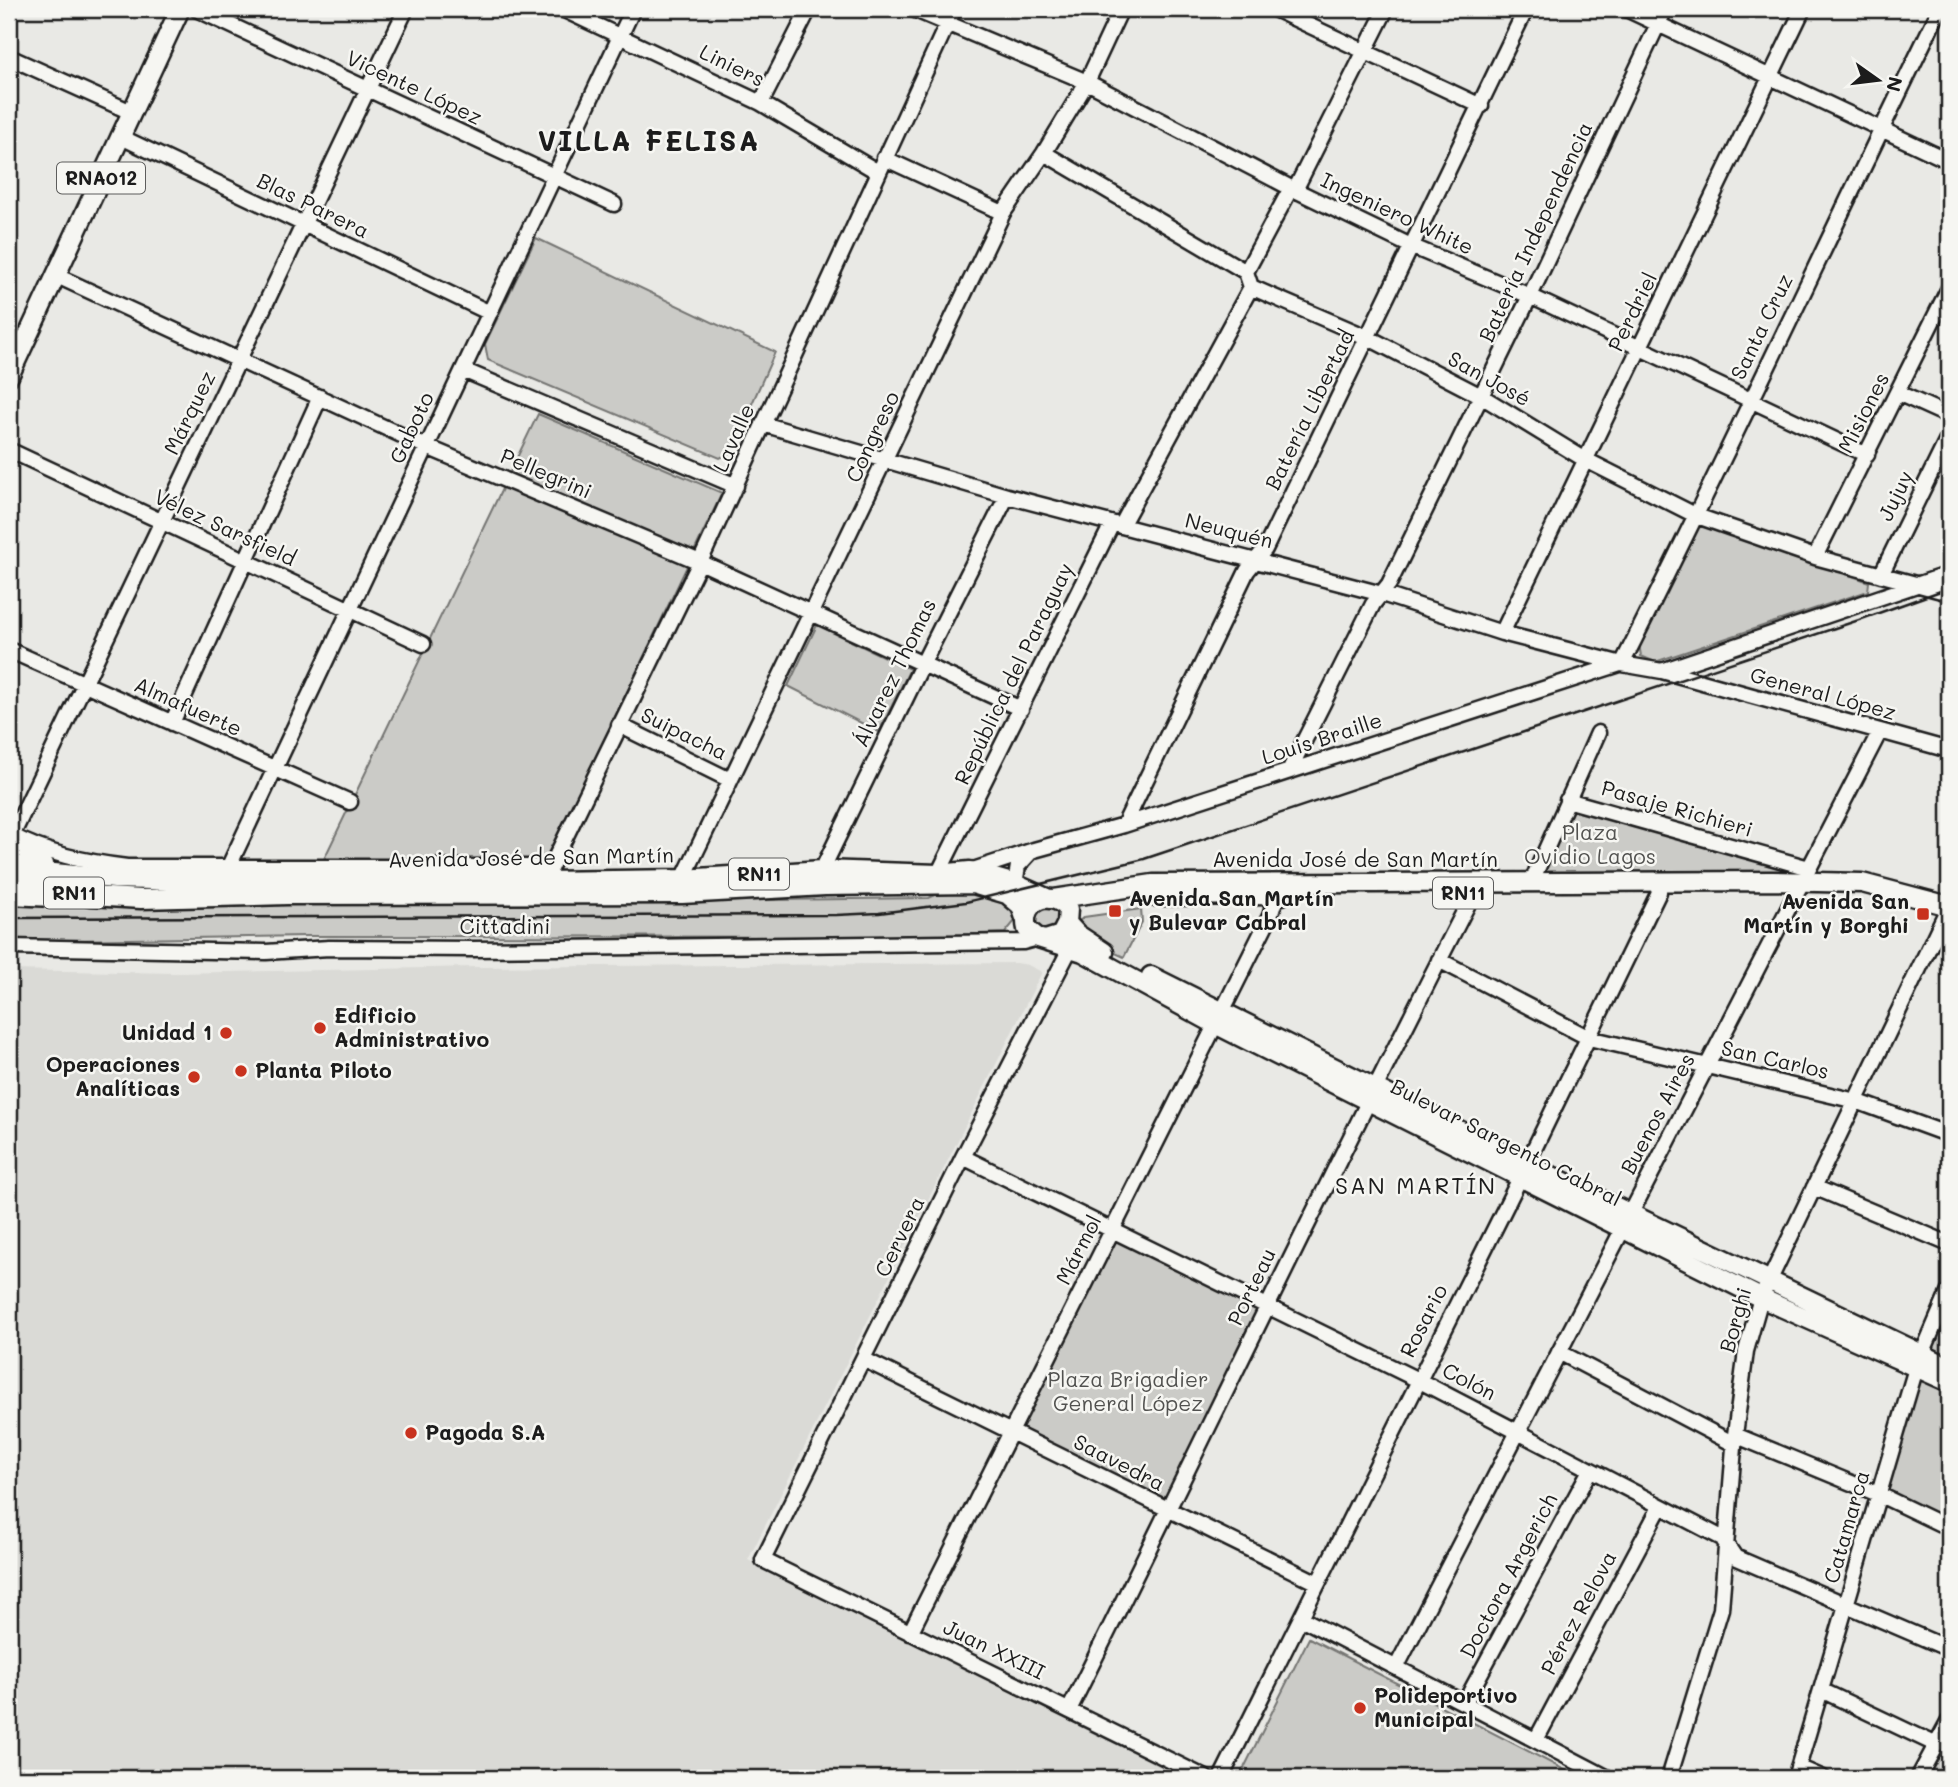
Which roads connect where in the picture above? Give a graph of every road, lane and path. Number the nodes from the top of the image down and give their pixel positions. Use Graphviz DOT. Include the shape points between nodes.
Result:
graph roads {
  1 [pos="180,9"];
  2 [pos="195,9"];
  3 [pos="406,9"];
  4 [pos="562,9"];
  5 [pos="633,9"];
  6 [pos="809,9"];
  7 [pos="913,9"];
  8 [pos="954,9"];
  9 [pos="1121,9"];
  10 [pos="1274,9"];
  11 [pos="1386,9"];
  12 [pos="1526,9"];
  13 [pos="1626,9"];
  14 [pos="1665,9"];
  15 [pos="1803,9"];
  16 [pos="1940,9"];
  17 [pos="1657,24"];
  18 [pos="946,25"];
  19 [pos="621,35"];
  20 [pos="1364,52"];
  21 [pos="9,57"];
  22 [pos="1769,77"];
  23 [pos="1087,82"];
  24 [pos="368,89"];
  25 [pos="761,103"];
  26 [pos="1481,106"];
  27 [pos="131,112"];
  28 [pos="1882,127"];
  29 [pos="119,136"];
  30 [pos="1044,153"];
  31 [pos="884,158"];
  32 [pos="1949,161"];
  33 [pos="878,172"];
  34 [pos="554,176"];
  35 [pos="1293,189"];
  36 [pos="614,204"];
  37 [pos="1003,213"];
  38 [pos="303,225"];
  39 [pos="1413,247"];
  40 [pos="1246,272"];
  41 [pos="57,276"];
  42 [pos="1251,287"];
  43 [pos="1949,288"];
  44 [pos="1530,296"];
  45 [pos="489,313"];
  46 [pos="1369,338"];
  47 [pos="23,347"];
  48 [pos="1639,347"];
  49 [pos="239,360"];
  50 [pos="463,370"];
  51 [pos="9,376"];
  52 [pos="9,390"];
  53 [pos="1898,393"];
  54 [pos="1480,396"];
  55 [pos="320,397"];
  56 [pos="1750,400"];
  57 [pos="1949,416"];
  58 [pos="763,424"];
  59 [pos="1949,436"];
  60 [pos="427,447"];
  61 [pos="9,450"];
  62 [pos="1867,455"];
  63 [pos="1584,458"];
  64 [pos="885,460"];
  65 [pos="736,486"];
  66 [pos="1007,496"];
  67 [pos="1697,516"];
  68 [pos="162,522"];
  69 [pos="1116,525"];
  70 [pos="1815,557"];
  71 [pos="1257,559"];
  72 [pos="246,561"];
  73 [pos="700,562"];
  74 [pos="1949,574"];
  75 [pos="1881,575"];
  76 [pos="1917,584"];
  77 [pos="1945,592"];
  78 [pos="1382,594"];
  79 [pos="350,610"];
  80 [pos="813,614"];
  81 [pos="1502,633"];
  82 [pos="423,644"];
  83 [pos="9,650"];
  84 [pos="1622,664"];
  85 [pos="922,665"];
  86 [pos="1662,671"];
  87 [pos="1685,678"];
  88 [pos="84,684"];
  89 [pos="1021,709"];
  90 [pos="173,723"];
  91 [pos="619,725"];
  92 [pos="1880,731"];
  93 [pos="1598,733"];
  94 [pos="1949,750"];
  95 [pos="275,769"];
  96 [pos="1289,771"];
  97 [pos="730,780"];
  98 [pos="1567,800"];
  99 [pos="350,802"];
  100 [pos="1124,825"];
  101 [pos="10,840"];
  102 [pos="954,843"];
  103 [pos="1034,850"];
  104 [pos="1776,859"];
  105 [pos="9,865"];
  106 [pos="229,866"];
  107 [pos="822,870"];
  108 [pos="969,871"];
  109 [pos="547,874"];
  110 [pos="939,874"];
  111 [pos="73,875"];
  112 [pos="9,878"];
  113 [pos="1772,881"];
  114 [pos="1803,881"];
  115 [pos="1531,883"];
  116 [pos="1015,884"];
  117 [pos="682,886"];
  118 [pos="1659,887"];
  119 [pos="1471,888"];
  120 [pos="1277,889"];
  121 [pos="9,895"];
  122 [pos="141,899"];
  123 [pos="1051,899"];
  124 [pos="1948,910"];
  125 [pos="1025,920"];
  126 [pos="1071,930"];
  127 [pos="1042,939"];
  128 [pos="1002,941"];
  129 [pos="9,947"];
  130 [pos="1439,960"];
  131 [pos="1219,1018"];
  132 [pos="1589,1038"];
  133 [pos="1707,1066"];
  134 [pos="1370,1093"];
  135 [pos="1856,1101"];
  136 [pos="1949,1135"];
  137 [pos="962,1157"];
  138 [pos="1524,1170"];
  139 [pos="1815,1187"];
  140 [pos="1627,1221"];
  141 [pos="1112,1230"];
  142 [pos="1949,1244"];
  143 [pos="1765,1290"];
  144 [pos="1949,1291"];
  145 [pos="1266,1306"];
  146 [pos="1559,1352"];
  147 [pos="863,1359"];
  148 [pos="1919,1361"];
  149 [pos="1949,1367"];
  150 [pos="1418,1380"];
  151 [pos="1949,1382"];
  152 [pos="1518,1431"];
  153 [pos="1011,1432"];
  154 [pos="1735,1439"];
  155 [pos="1590,1470"];
  156 [pos="1878,1494"];
  157 [pos="1660,1507"];
  158 [pos="1168,1511"];
  159 [pos="1949,1528"];
  160 [pos="1726,1542"];
  161 [pos="763,1560"];
  162 [pos="1318,1583"];
  163 [pos="1847,1606"];
  164 [pos="1301,1618"];
  165 [pos="910,1633"];
  166 [pos="1949,1649"];
  167 [pos="1397,1666"];
  168 [pos="1821,1690"];
  169 [pos="1465,1702"];
  170 [pos="1069,1710"];
  171 [pos="1949,1721"];
  172 [pos="1536,1740"];
  173 [pos="1937,1745"];
  174 [pos="1797,1772"];
  175 [pos="1206,1778"];
  176 [pos="1221,1778"];
  177 [pos="1608,1778"];
  178 [pos="1669,1778"];
  179 [pos="1823,1778"];
  180 [pos="1918,1778"];
  1 -- 27 [label="main road, RNA012"];
  2 -- 24 [label="street, Vicente López"];
  3 -- 24 [label="street, Márquez"];
  4 -- 19 [label="street, Liniers"];
  5 -- 19 [label="street, Gaboto"];
  6 -- 25 [label="street"];
  7 -- 18 [label="street, Ingeniero White"];
  8 -- 18 [label="street, Lavalle"];
  9 -- 23 [label="street, Congreso"];
  10 -- 20 [label="street"];
  11 -- 20 [label="street"];
  12 -- 26 [label="street, Batería Libertad"];
  13 -- 17 [label="street"];
  14 -- 17 [label="street, Batería Independencia"];
  15 -- 22 [label="street, Perdriel"];
  16 -- 28 [label="street, Santa Cruz"];
  17 -- 22 [label="street"];
  17 -- 44 [label="street, Batería Independencia"];
  18 -- 23 [label="street, Ingeniero White"];
  18 -- 31 [label="street, Lavalle"];
  19 -- 25 [label="street, Liniers"];
  19 -- 34 [label="street, Gaboto"];
  20 -- 26 [label="street"];
  20 -- 35 [label="street"];
  21 -- 27 [label="street"];
  22 -- 28 [label="street"];
  22 -- 48 [label="street, Perdriel"];
  23 -- 30 [label="street, Congreso"];
  23 -- 35 [label="street, Ingeniero White"];
  24 -- 34 [label="street, Vicente López"];
  24 -- 38 [label="street, Márquez"];
  25 -- 33 [label="street, Liniers"];
  26 -- 39 [label="street, Batería Libertad"];
  27 -- 29 [label="main road, RNA012"];
  28 -- 32 [label="street"];
  28 -- 56 [label="street, Santa Cruz"];
  29 -- 38 [label="street, Blas Parera"];
  29 -- 41 [label="main road, RNA012"];
  30 -- 37 [label="street, Congreso"];
  30 -- 40 [label="street"];
  31 -- 33 [label="street, Lavalle"];
  31 -- 37 [label="street"];
  33 -- 58 [label="street, Lavalle"];
  34 -- 36 [label="street, Vicente López"];
  34 -- 45 [label="street, Gaboto"];
  35 -- 39 [label="street, Ingeniero White"];
  35 -- 40 [label="street"];
  37 -- 64 [label="street, Congreso"];
  38 -- 45 [label="street, Blas Parera"];
  38 -- 49 [label="street, Márquez"];
  39 -- 44 [label="street, Ingeniero White"];
  39 -- 46 [label="street, Batería Libertad"];
  40 -- 42 [label="street"];
  41 -- 47 [label="main road, RNA012"];
  41 -- 49 [label="street, Pellegrini"];
  42 -- 46 [label="street, San José"];
  42 -- 69 [label="street, República del Paraguay"];
  43 -- 53 [label="street, Misiones"];
  44 -- 48 [label="street, Ingeniero White"];
  44 -- 54 [label="street, Batería Independencia"];
  45 -- 50 [label="street, Gaboto"];
  46 -- 54 [label="street, San José"];
  46 -- 71 [label="street, Batería Libertad"];
  47 -- 51 [label="main road, RNA012"];
  47 -- 52 [label="main road, RNA012"];
  48 -- 56 [label="street, Ingeniero White"];
  48 -- 63 [label="street, Perdriel"];
  49 -- 55 [label="street, Pellegrini"];
  49 -- 68 [label="street, Márquez"];
  50 -- 60 [label="street, Gaboto"];
  50 -- 65 [label="street"];
  53 -- 57 [label="street"];
  53 -- 62 [label="street, Misiones"];
  54 -- 63 [label="street, San José"];
  54 -- 78 [label="street, Batería Independencia"];
  55 -- 60 [label="street, Pellegrini"];
  55 -- 72 [label="street"];
  56 -- 62 [label="street, Ingeniero White"];
  56 -- 67 [label="street, Santa Cruz"];
  58 -- 64 [label="street, Neuquén"];
  58 -- 65 [label="street, Lavalle"];
  59 -- 75 [label="street, Jujuy"];
  60 -- 73 [label="street, Pellegrini"];
  60 -- 79 [label="street, Gaboto"];
  61 -- 68 [label="street, Vélez Sarsfield"];
  62 -- 70 [label="street, Misiones"];
  63 -- 67 [label="street, San José"];
  63 -- 81 [label="street, Perdriel"];
  64 -- 66 [label="street, Neuquén"];
  64 -- 80 [label="street, Congreso"];
  65 -- 73 [label="street, Lavalle"];
  66 -- 69 [label="street, Neuquén"];
  66 -- 85 [label="street, Álvarez Thomas"];
  67 -- 70 [label="street, San José"];
  67 -- 84 [label="street, Santa Cruz"];
  68 -- 72 [label="street, Vélez Sarsfield"];
  68 -- 88 [label="street, Márquez"];
  69 -- 71 [label="street, Neuquén"];
  69 -- 89 [label="street, República del Paraguay"];
  70 -- 75 [label="street, San José"];
  71 -- 78 [label="street, Neuquén"];
  71 -- 100 [label="street, Batería Libertad"];
  72 -- 79 [label="street, Vélez Sarsfield"];
  72 -- 90 [label="street"];
  73 -- 80 [label="street, Pellegrini"];
  73 -- 91 [label="street, Lavalle"];
  74 -- 76 [label="street"];
  75 -- 76 [label="street, San José"];
  76 -- 77 [label="street, San José"];
  76 -- 86 [label="street"];
  78 -- 81 [label="street, Neuquén"];
  78 -- 96 [label="street, Batería Independencia"];
  79 -- 82 [label="street, Vélez Sarsfield"];
  79 -- 95 [label="street, Gaboto"];
  80 -- 85 [label="street, Pellegrini"];
  80 -- 97 [label="street, Congreso"];
  81 -- 84 [label="street, Neuquén"];
  83 -- 88 [label="street, Almafuerte"];
  84 -- 86 [label="street, Neuquén"];
  84 -- 96 [label="street, Louis Braille"];
  85 -- 89 [label="street, Pellegrini"];
  85 -- 107 [label="street, Álvarez Thomas"];
  86 -- 87 [label="street, Neuquén"];
  87 -- 92 [label="street, General López"];
  88 -- 90 [label="street, Almafuerte"];
  88 -- 101 [label="street, Márquez"];
  89 -- 102 [label="street, República del Paraguay"];
  90 -- 95 [label="street, Almafuerte"];
  91 -- 97 [label="street, Suipacha"];
  91 -- 109 [label="street, Lavalle"];
  92 -- 94 [label="street, General López"];
  92 -- 114 [label="street, Buenos Aires"];
  93 -- 98 [label="street"];
  95 -- 99 [label="street, Almafuerte"];
  95 -- 106 [label="street, Gaboto"];
  96 -- 100 [label="street, Louis Braille"];
  97 -- 117 [label="street, Congreso"];
  98 -- 104 [label="street, Pasaje Richieri"];
  98 -- 115 [label="street"];
  100 -- 103 [label="street, Louis Braille"];
  101 -- 106 [label="street" via="98,864"];
  101 -- 111 [label="main road"];
  102 -- 108 [label="street" via="956,855"];
  102 -- 110 [label="street, República del Paraguay"];
  103 -- 108 [label="street, Louis Braille"];
  103 -- 116 [label="street" via="1018,866"];
  104 -- 113 [label="street" via="1780,876"];
  104 -- 114 [label="street, Pasaje Richieri"];
  105 -- 111 [label="main road, Avenida José de San Martín / RN11"];
  106 -- 109 [label="street"];
  107 -- 110 [label="main road, Avenida José de San Martín / RN11"];
  107 -- 117 [label="main road, Avenida José de San Martín / RN11"];
  108 -- 110 [label="main road, Avenida José de San Martín / RN11"];
  108 -- 116 [label="main road, Avenida José de San Martín / RN11"];
  109 -- 111 [label="main road, Avenida José de San Martín / RN11" via="222,882"];
  109 -- 117 [label="main road, Avenida José de San Martín / RN11"];
  112 -- 122 [label="main road, Avenida José de San Martín / RN11" via="80,894"];
  113 -- 114 [label="main road, Avenida José de San Martín / RN11"];
  113 -- 118 [label="main road, Avenida José de San Martín / RN11"];
  114 -- 118 [label="main road, Avenida José de San Martín / RN11"];
  114 -- 124 [label="main road, Avenida José de San Martín / RN11"];
  114 -- 133 [label="street, Buenos Aires"];
  115 -- 118 [label="main road, Avenida José de San Martín / RN11"];
  115 -- 119 [label="main road, Avenida José de San Martín / RN11"];
  116 -- 123 [label="main road, Avenida José de San Martín / RN11"];
  117 -- 122 [label="main road, Avenida José de San Martín / RN11"];
  117 -- 125 [label="main road, Avenida José de San Martín / RN11" via="973,884 1007,894 1021,906"];
  118 -- 119 [label="main road, Avenida José de San Martín / RN11"];
  118 -- 132 [label="street, Rosario"];
  119 -- 120 [label="main road, Avenida José de San Martín / RN11"];
  119 -- 130 [label="street, Porteau"];
  120 -- 123 [label="main road, Avenida José de San Martín / RN11" via="1153,884"];
  120 -- 126 [label="main road, Avenida José de San Martín / RN11" via="1155,895 1088,905"];
  120 -- 131 [label="street, Mármol" via="1270,916"];
  121 -- 122 [label="main road"];
  123 -- 125 [label="main road" via="1032,904"];
  123 -- 126 [label="main road" via="1068,909"];
  124 -- 135 [label="street, Borghi"];
  125 -- 127 [label="main road, RN11" via="1027,929"];
  125 -- 128 [label="street"];
  126 -- 127 [label="main road, Bulevar Sargento Cabral"];
  126 -- 131 [label="main road, Bulevar Sargento Cabral"];
  126 -- 137 [label="street, Cervera"];
  127 -- 128 [label="street, Cittadini"];
  128 -- 129 [label="street, Cittadini" via="266,952"];
  130 -- 132 [label="street, San Carlos"];
  130 -- 134 [label="street, Porteau"];
  131 -- 134 [label="main road, Bulevar Sargento Cabral"];
  131 -- 141 [label="street, Mármol"];
  132 -- 133 [label="street, San Carlos"];
  132 -- 138 [label="street, Rosario"];
  133 -- 135 [label="street, San Carlos"];
  133 -- 140 [label="street, Buenos Aires"];
  134 -- 138 [label="main road, Bulevar Sargento Cabral"];
  134 -- 145 [label="street, Porteau"];
  135 -- 136 [label="street, San Carlos"];
  135 -- 139 [label="street, Borghi"];
  137 -- 141 [label="street, Colón"];
  137 -- 147 [label="street, Cervera"];
  138 -- 140 [label="main road, Bulevar Sargento Cabral"];
  138 -- 150 [label="street, Rosario"];
  139 -- 142 [label="street"];
  139 -- 143 [label="street, Borghi"];
  140 -- 143 [label="main road, Bulevar Sargento Cabral"];
  140 -- 146 [label="street, Buenos Aires"];
  141 -- 145 [label="street, Colón"];
  141 -- 153 [label="street, Mármol"];
  143 -- 148 [label="main road, Bulevar Sargento Cabral"];
  143 -- 154 [label="street, Borghi" via="1746,1351"];
  144 -- 148 [label="street, Catamarca"];
  145 -- 150 [label="street, Colón"];
  145 -- 158 [label="street, Porteau"];
  146 -- 152 [label="street, Buenos Aires"];
  146 -- 154 [label="street"];
  147 -- 153 [label="street, Saavedra"];
  147 -- 161 [label="street, Cervera"];
  148 -- 149 [label="main road, Bulevar Sargento Cabral"];
  148 -- 151 [label="main road, Bulevar Sargento Cabral"];
  148 -- 156 [label="street, Catamarca"];
  150 -- 152 [label="street, Colón"];
  150 -- 162 [label="street, Rosario"];
  152 -- 155 [label="street, Colón"];
  152 -- 167 [label="street, Buenos Aires"];
  153 -- 158 [label="street, Saavedra"];
  153 -- 165 [label="street, Mármol"];
  154 -- 156 [label="street"];
  154 -- 160 [label="street, Borghi"];
  155 -- 157 [label="street, Colón"];
  155 -- 169 [label="street, Doctora Argerich"];
  156 -- 159 [label="street"];
  156 -- 163 [label="street, Catamarca"];
  157 -- 160 [label="street, Colón"];
  157 -- 172 [label="street, Pérez Relova"];
  158 -- 162 [label="street, Saavedra"];
  158 -- 170 [label="street, Porteau"];
  160 -- 163 [label="street, Colón" via="1735,1556"];
  160 -- 178 [label="street, Borghi" via="1721,1609"];
  161 -- 165 [label="street, Juan XXIII"];
  162 -- 164 [label="street, Rosario"];
  163 -- 166 [label="street, Colón"];
  163 -- 168 [label="street, Catamarca"];
  164 -- 167 [label="street"];
  164 -- 176 [label="street, Rosario"];
  165 -- 170 [label="street, Juan XXIII"];
  167 -- 169 [label="street"];
  168 -- 173 [label="street"];
  168 -- 174 [label="street, Catamarca"];
  169 -- 172 [label="street"];
  170 -- 175 [label="street, Juan XXIII"];
  171 -- 173 [label="street"];
  172 -- 177 [label="street"];
  173 -- 180 [label="street"];
  174 -- 179 [label="street"];
}
